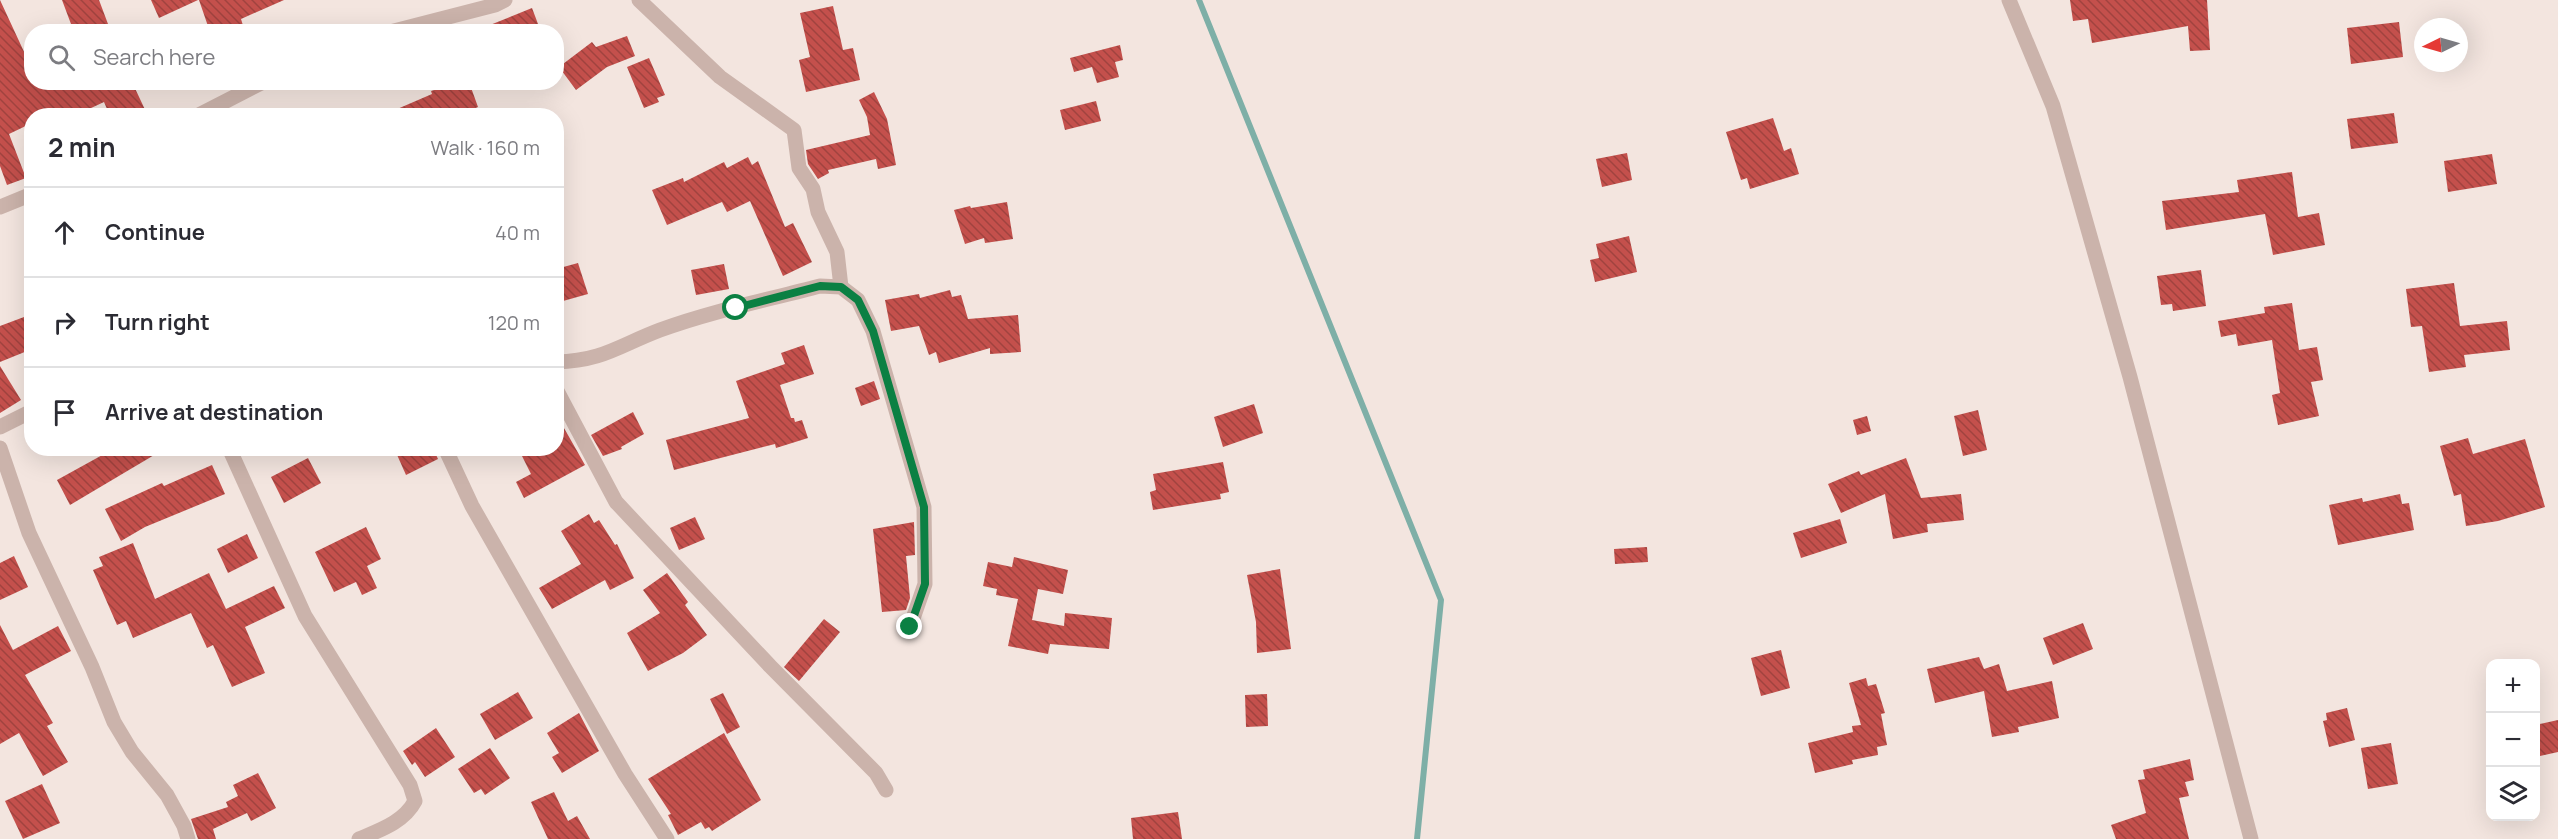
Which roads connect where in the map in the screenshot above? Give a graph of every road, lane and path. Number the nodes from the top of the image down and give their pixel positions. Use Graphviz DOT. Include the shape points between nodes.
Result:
graph roads {
  1 [pos="505,0"];
  2 [pos="639,0"];
  3 [pos="2009,0"];
  4 [pos="421,24"];
  5 [pos="247,90"];
  6 [pos="213,108"];
  7 [pos="24,197"];
  8 [pos="0,207"];
  9 [pos="841,287"];
  10 [pos="564,362"];
  11 [pos="564,404"];
  12 [pos="24,415"];
  13 [pos="0,427"];
  14 [pos="0,448"];
  15 [pos="232,456"];
  16 [pos="449,456"];
  17 [pos="910,627"];
  18 [pos="886,790"];
  19 [pos="188,839"];
  20 [pos="359,839"];
  21 [pos="667,839"];
  22 [pos="2251,839"];
  1 -- 4 [label="street"];
  2 -- 9 [label="street" via="720,77 794,129 799,168 813,189 818,212 837,252"];
  3 -- 22 [label="street" via="2053,106 2130,377"];
  5 -- 6 [label="street"];
  7 -- 8 [label="street"];
  9 -- 10 [label="street" via="820,286 736,308 660,330 582,362"];
  9 -- 17 [label="street" via="858,300 873,331 924,507 925,584"];
  11 -- 18 [label="street" via="615,502 876,773"];
  12 -- 13 [label="street"];
  14 -- 19 [label="street" via="29,533 114,722 132,752 167,795"];
  15 -- 20 [label="street" via="305,616 410,785 415,801 409,812"];
  16 -- 21 [label="street" via="513,578 625,774"];
}
